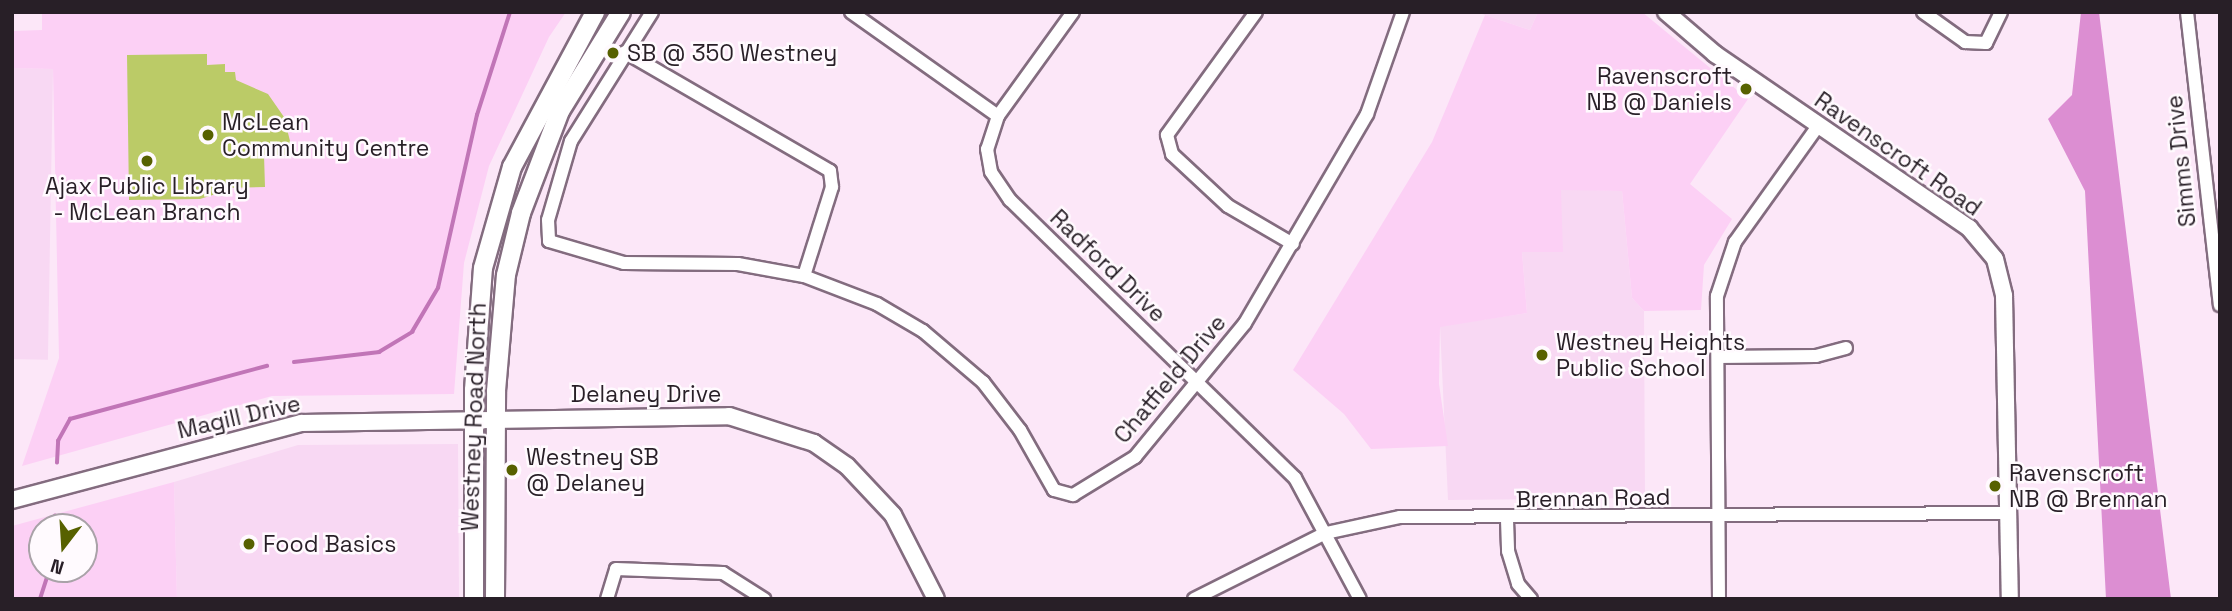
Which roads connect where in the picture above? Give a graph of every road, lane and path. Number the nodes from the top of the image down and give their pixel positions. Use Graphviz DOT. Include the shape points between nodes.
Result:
graph roads {
  1 [pos="595,12"];
  2 [pos="621,12"];
  3 [pos="652,12"];
  4 [pos="851,12"];
  5 [pos="1073,12"];
  6 [pos="1256,12"];
  7 [pos="1404,12"];
  8 [pos="1923,12"];
  9 [pos="2001,12"];
  10 [pos="2187,12"];
  11 [pos="1673,15"];
  12 [pos="625,51"];
  13 [pos="998,116"];
  14 [pos="1818,126"];
  15 [pos="1293,244"];
  16 [pos="804,276"];
  17 [pos="2220,305"];
  18 [pos="1846,348"];
  19 [pos="1718,357"];
  20 [pos="1196,382"];
  21 [pos="484,416"];
  22 [pos="12,500"];
  23 [pos="2010,513"];
  24 [pos="1718,517"];
  25 [pos="1507,520"];
  26 [pos="1326,533"];
  27 [pos="474,599"];
  28 [pos="495,599"];
  29 [pos="607,599"];
  30 [pos="764,599"];
  31 [pos="936,599"];
  32 [pos="1194,599"];
  33 [pos="1360,599"];
  34 [pos="1531,599"];
  35 [pos="1719,599"];
  36 [pos="2011,599"];
  1 -- 21 [label="main road, Westney Road North" via="550,90 509,180 483,268"];
  2 -- 21 [label="main road, Westney Road North" via="560,111 522,213 498,322"];
  3 -- 12 [label="street, Chatfield Drive"];
  4 -- 13 [label="street"];
  5 -- 13 [label="street, Radford Drive"];
  6 -- 15 [label="street" via="1167,135 1172,154 1228,206"];
  7 -- 15 [label="street, Chatfield Drive" via="1367,114"];
  8 -- 9 [label="street" via="1965,42 1986,43"];
  10 -- 17 [label="street, Simms Drive"];
  11 -- 14 [label="street, Ravenscroft Road"];
  12 -- 16 [label="street" via="830,172 832,187"];
  12 -- 16 [label="street, Chatfield Drive" via="571,142 548,220 548,241 624,263 738,264"];
  13 -- 20 [label="street, Radford Drive" via="987,149 991,172 1010,200"];
  14 -- 19 [label="street" via="1726,261 1717,296"];
  14 -- 23 [label="street, Ravenscroft Road" via="1969,228 1995,259 2004,296"];
  15 -- 20 [label="street, Chatfield Drive" via="1245,323"];
  16 -- 20 [label="street, Chatfield Drive" via="877,304 956,356 1020,430 1054,490 1073,495 1135,457"];
  18 -- 19 [label="street" via="1816,356"];
  19 -- 24 [label="street"];
  20 -- 26 [label="street, Radford Drive" via="1295,478"];
  21 -- 22 [label="street, Magill Drive" via="301,423"];
  21 -- 27 [label="main road, Westney Road North"];
  21 -- 28 [label="main road, Westney Road North"];
  21 -- 31 [label="street, Delaney Drive" via="729,416 814,443 872,489 893,515"];
  23 -- 24 [label="street, Brennan Road"];
  23 -- 36 [label="street, Ravenscroft Road"];
  24 -- 25 [label="street, Brennan Road"];
  24 -- 35 [label="street"];
  25 -- 26 [label="street, Brennan Road" via="1400,517"];
  25 -- 34 [label="street" via="1514,573"];
  26 -- 32 [label="street, Brennan Road"];
  26 -- 33 [label="street, Radford Drive"];
  29 -- 30 [label="street" via="616,569 723,573"];
}
